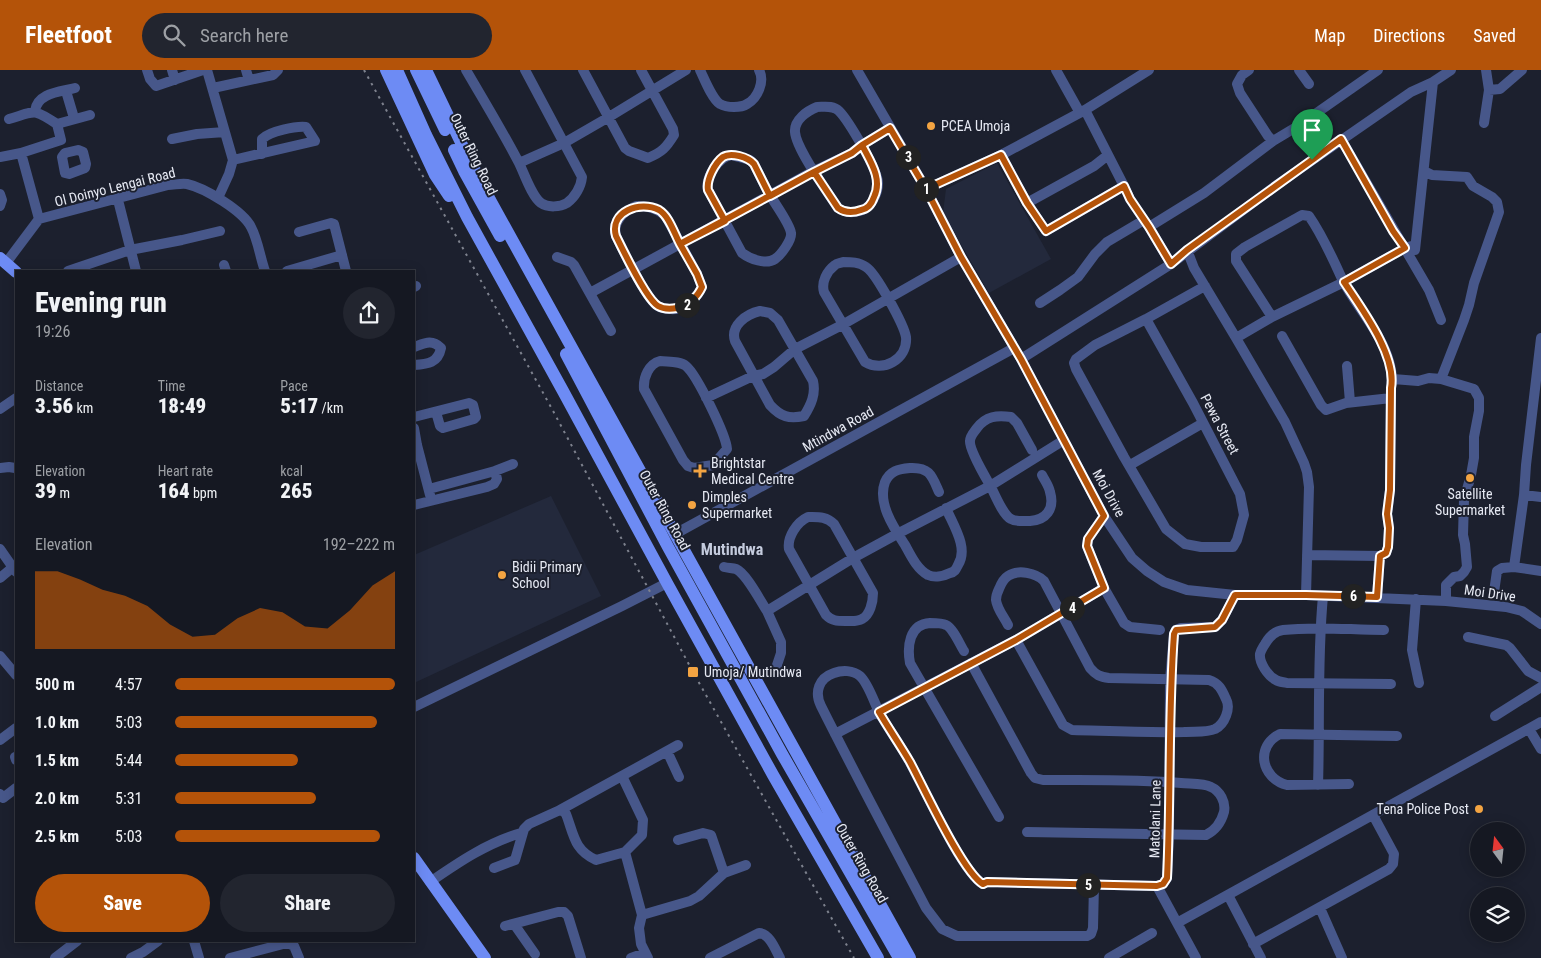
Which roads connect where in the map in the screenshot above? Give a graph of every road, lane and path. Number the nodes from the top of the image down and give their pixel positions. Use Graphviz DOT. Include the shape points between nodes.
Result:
graph roads {
  1 [pos="148,70"];
  2 [pos="203,70"];
  3 [pos="207,70"];
  4 [pos="278,70"];
  5 [pos="386,70"];
  6 [pos="397,70"];
  7 [pos="416,70"];
  8 [pos="426,70"];
  9 [pos="466,70"];
  10 [pos="525,70"];
  11 [pos="583,70"];
  12 [pos="640,70"];
  13 [pos="686,70"];
  14 [pos="700,70"];
  15 [pos="758,70"];
  16 [pos="857,70"];
  17 [pos="1056,70"];
  18 [pos="1149,70"];
  19 [pos="1249,70"];
  20 [pos="1299,70"];
  21 [pos="1451,70"];
  22 [pos="1486,70"];
  23 [pos="1522,70"];
  24 [pos="1374,71"];
  25 [pos="174,75"];
  26 [pos="247,75"];
  27 [pos="1433,82"];
  28 [pos="1309,84"];
  29 [pos="213,88"];
  30 [pos="652,90"];
  31 [pos="1489,90"];
  32 [pos="1082,111"];
  33 [pos="35,112"];
  34 [pos="90,115"];
  35 [pos="610,117"];
  36 [pos="74,118"];
  37 [pos="9,119"];
  38 [pos="1484,123"];
  39 [pos="57,124"];
  40 [pos="1298,126"];
  41 [pos="890,128"];
  42 [pos="225,132"];
  43 [pos="172,139"];
  44 [pos="1341,139"];
  45 [pos="61,140"];
  46 [pos="1273,141"];
  47 [pos="564,143"];
  48 [pos="862,145"];
  49 [pos="21,153"];
  50 [pos="65,153"];
  51 [pos="262,154"];
  52 [pos="1320,154"];
  53 [pos="1001,155"];
  54 [pos="1108,155"];
  55 [pos="0,157"];
  56 [pos="233,160"];
  57 [pos="519,162"];
  58 [pos="1424,171"];
  59 [pos="814,172"];
  60 [pos="1124,186"];
  61 [pos="926,189"];
  62 [pos="0,194"];
  63 [pos="770,196"];
  64 [pos="218,198"];
  65 [pos="118,200"];
  66 [pos="490,200"];
  67 [pos="1027,203"];
  68 [pos="0,206"];
  69 [pos="466,217"];
  70 [pos="40,219"];
  71 [pos="490,219"];
  72 [pos="725,221"];
  73 [pos="1147,223"];
  74 [pos="220,230"];
  75 [pos="299,232"];
  76 [pos="680,244"];
  77 [pos="1415,245"];
  78 [pos="1405,248"];
  79 [pos="130,250"];
  80 [pos="1187,250"];
  81 [pos="342,255"];
  82 [pos="557,256"];
  83 [pos="961,257"];
  84 [pos="3,261"];
  85 [pos="1171,264"];
  86 [pos="1413,264"];
  87 [pos="71,270"];
  88 [pos="136,270"];
  89 [pos="264,270"];
  90 [pos="290,270"];
  91 [pos="346,270"];
  92 [pos="633,270"];
  93 [pos="15,271"];
  94 [pos="1344,282"];
  95 [pos="1205,286"];
  96 [pos="590,293"];
  97 [pos="888,299"];
  98 [pos="1040,304"];
  99 [pos="1272,317"];
  100 [pos="1146,319"];
  101 [pos="1441,320"];
  102 [pos="842,325"];
  103 [pos="611,331"];
  104 [pos="1282,336"];
  105 [pos="1236,338"];
  106 [pos="1541,338"];
  107 [pos="415,347"];
  108 [pos="1014,348"];
  109 [pos="795,349"];
  110 [pos="1021,359"];
  111 [pos="1540,363"];
  112 [pos="415,365"];
  113 [pos="1347,366"];
  114 [pos="753,376"];
  115 [pos="1393,379"];
  116 [pos="1440,379"];
  117 [pos="706,398"];
  118 [pos="1391,398"];
  119 [pos="15,399"];
  120 [pos="1350,402"];
  121 [pos="0,409"];
  122 [pos="436,412"];
  123 [pos="415,417"];
  124 [pos="1537,420"];
  125 [pos="1203,423"];
  126 [pos="415,437"];
  127 [pos="1064,440"];
  128 [pos="1032,450"];
  129 [pos="513,464"];
  130 [pos="1130,465"];
  131 [pos="0,468"];
  132 [pos="15,468"];
  133 [pos="496,471"];
  134 [pos="1042,475"];
  135 [pos="990,486"];
  136 [pos="429,489"];
  137 [pos="939,492"];
  138 [pos="1524,495"];
  139 [pos="1541,498"];
  140 [pos="432,501"];
  141 [pos="415,504"];
  142 [pos="946,508"];
  143 [pos="1104,516"];
  144 [pos="675,534"];
  145 [pos="898,534"];
  146 [pos="0,549"];
  147 [pos="1307,555"];
  148 [pos="1380,556"];
  149 [pos="853,558"];
  150 [pos="724,567"];
  151 [pos="1514,567"];
  152 [pos="14,570"];
  153 [pos="1541,571"];
  154 [pos="0,578"];
  155 [pos="667,583"];
  156 [pos="808,584"];
  157 [pos="1104,588"];
  158 [pos="1494,592"];
  159 [pos="1235,595"];
  160 [pos="1306,595"];
  161 [pos="1323,596"];
  162 [pos="1377,597"];
  163 [pos="1416,599"];
  164 [pos="1446,600"];
  165 [pos="767,611"];
  166 [pos="1062,614"];
  167 [pos="1541,624"];
  168 [pos="1008,625"];
  169 [pos="1319,629"];
  170 [pos="1160,630"];
  171 [pos="1384,630"];
  172 [pos="1468,637"];
  173 [pos="1016,640"];
  174 [pos="964,651"];
  175 [pos="0,656"];
  176 [pos="971,663"];
  177 [pos="776,665"];
  178 [pos="15,674"];
  179 [pos="1541,678"];
  180 [pos="1170,680"];
  181 [pos="1318,682"];
  182 [pos="1419,683"];
  183 [pos="1391,684"];
  184 [pos="925,687"];
  185 [pos="1541,687"];
  186 [pos="415,707"];
  187 [pos="879,712"];
  188 [pos="1495,716"];
  189 [pos="1541,722"];
  190 [pos="15,729"];
  191 [pos="1529,729"];
  192 [pos="1170,732"];
  193 [pos="835,734"];
  194 [pos="1320,736"];
  195 [pos="1397,736"];
  196 [pos="0,740"];
  197 [pos="678,745"];
  198 [pos="1541,750"];
  199 [pos="667,752"];
  200 [pos="622,776"];
  201 [pos="679,777"];
  202 [pos="1169,782"];
  203 [pos="1349,784"];
  204 [pos="1318,785"];
  205 [pos="15,789"];
  206 [pos="1,800"];
  207 [pos="560,810"];
  208 [pos="1373,815"];
  209 [pos="1000,817"];
  210 [pos="1027,832"];
  211 [pos="521,834"];
  212 [pos="1169,834"];
  213 [pos="678,840"];
  214 [pos="626,852"];
  215 [pos="415,860"];
  216 [pos="746,865"];
  217 [pos="494,868"];
  218 [pos="724,873"];
  219 [pos="430,882"];
  220 [pos="1094,885"];
  221 [pos="1157,886"];
  222 [pos="1228,895"];
  223 [pos="1320,908"];
  224 [pos="642,915"];
  225 [pos="1177,923"];
  226 [pos="1152,933"];
  227 [pos="76,942"];
  228 [pos="157,942"];
  229 [pos="194,942"];
  230 [pos="290,942"];
  231 [pos="1253,944"];
  232 [pos="263,954"];
  233 [pos="535,954"];
  234 [pos="646,956"];
  235 [pos="55,958"];
  236 [pos="131,958"];
  237 [pos="199,958"];
  238 [pos="230,958"];
  239 [pos="299,958"];
  240 [pos="485,958"];
  241 [pos="582,958"];
  242 [pos="631,958"];
  243 [pos="710,958"];
  244 [pos="780,958"];
  245 [pos="878,958"];
  246 [pos="899,958"];
  247 [pos="910,958"];
  248 [pos="1109,958"];
  249 [pos="1196,958"];
  250 [pos="1261,958"];
  251 [pos="1342,958"];
  1 -- 25 [label="street" via="156,86"];
  2 -- 25 [label="street"];
  3 -- 29 [label="street"];
  4 -- 26 [label="street" via="273,75"];
  5 -- 69 [label="main road" via="435,175"];
  6 -- 69 [label="main road"];
  7 -- 71 [label="main road, Outer Ring Road"];
  8 -- 66 [label="main road"];
  9 -- 57 [label="street"];
  10 -- 47 [label="street"];
  11 -- 35 [label="street"];
  12 -- 30 [label="street"];
  13 -- 30 [label="street"];
  14 -- 15 [label="street" via="720,104 742,106 756,95 762,82"];
  16 -- 41 [label="street, Moi Drive"];
  17 -- 32 [label="street"];
  18 -- 32 [label="street"];
  19 -- 46 [label="street" via="1237,84 1240,93"];
  20 -- 28 [label="street"];
  21 -- 27 [label="street"];
  22 -- 31 [label="street"];
  23 -- 31 [label="street" via="1500,89"];
  24 -- 40 [label="street"];
  26 -- 29 [label="street"];
  27 -- 44 [label="street" via="1411,92"];
  27 -- 58 [label="street"];
  29 -- 42 [label="street"];
  30 -- 35 [label="street"];
  30 -- 35 [label="street" via="674,135 660,153 648,158 629,151"];
  31 -- 38 [label="street"];
  32 -- 53 [label="street"];
  32 -- 54 [label="street"];
  33 -- 36 [label="street" via="36,104 43,97 70,89"];
  33 -- 37 [label="street"];
  33 -- 39 [label="street"];
  34 -- 36 [label="street"];
  35 -- 47 [label="street"];
  36 -- 39 [label="street"];
  39 -- 45 [label="street"];
  40 -- 46 [label="street"];
  40 -- 52 [label="street"];
  41 -- 48 [label="street"];
  41 -- 61 [label="street, Moi Drive"];
  42 -- 43 [label="street"];
  42 -- 56 [label="street"];
  44 -- 52 [label="street"];
  44 -- 78 [label="street"];
  45 -- 49 [label="street"];
  45 -- 50 [label="street"];
  46 -- 73 [label="street" via="1204,193"];
  47 -- 57 [label="street"];
  47 -- 57 [label="street" via="582,177 569,202 562,205 541,203"];
  48 -- 59 [label="street"];
  48 -- 59 [label="street" via="878,183 872,203 864,210 843,212"];
  48 -- 59 [label="street" via="839,111 832,107 806,111 794,130"];
  49 -- 55 [label="street"];
  49 -- 70 [label="street"];
  51 -- 51 [label="street" via="288,147 315,141 306,127 301,126 262,138"];
  51 -- 56 [label="street"];
  52 -- 80 [label="street"];
  53 -- 61 [label="street"];
  53 -- 67 [label="street"];
  54 -- 60 [label="street"];
  54 -- 67 [label="street"];
  56 -- 64 [label="street"];
  58 -- 77 [label="street"];
  58 -- 116 [label="street" via="1432,175 1467,177 1473,186 1492,197 1500,212 1464,320"];
  59 -- 63 [label="street"];
  60 -- 67 [label="street" via="1046,231"];
  60 -- 73 [label="street"];
  61 -- 83 [label="street, Moi Drive"];
  62 -- 68 [label="street"];
  63 -- 72 [label="street"];
  63 -- 72 [label="street" via="750,160 731,155 721,158 707,185"];
  63 -- 72 [label="street" via="791,232 782,252 775,258 769,261 742,253"];
  64 -- 65 [label="street, Ol Doinyo Lengai Road" via="185,184 168,185"];
  64 -- 89 [label="street, Ol Doinyo Lengai Road" via="248,222"];
  65 -- 70 [label="street, Ol Doinyo Lengai Road"];
  65 -- 79 [label="street"];
  66 -- 71 [label="main road"];
  66 -- 144 [label="main road"];
  69 -- 155 [label="main road"];
  70 -- 84 [label="street, Ol Doinyo Lengai Road"];
  71 -- 246 [label="main road, Outer Ring Road" via="541,307 639,495"];
  72 -- 76 [label="street"];
  73 -- 85 [label="street"];
  73 -- 98 [label="street" via="1107,242 1078,277"];
  74 -- 79 [label="street"];
  75 -- 81 [label="street" via="334,224"];
  76 -- 92 [label="street"];
  76 -- 92 [label="street" via="659,210 647,206 629,209 620,217 615,230"];
  76 -- 92 [label="street" via="702,287 688,305 681,308 659,307"];
  77 -- 78 [label="street"];
  77 -- 86 [label="street"];
  78 -- 86 [label="street"];
  78 -- 94 [label="street"];
  79 -- 87 [label="street"];
  79 -- 88 [label="street"];
  80 -- 85 [label="street"];
  80 -- 95 [label="street"];
  81 -- 90 [label="street"];
  81 -- 91 [label="street"];
  82 -- 96 [label="street" via="574,264"];
  83 -- 97 [label="street"];
  83 -- 108 [label="street, Moi Drive"];
  84 -- 93 [label="main road"];
  85 -- 110 [label="street"];
  86 -- 101 [label="street" via="1434,299"];
  92 -- 96 [label="street"];
  94 -- 99 [label="street"];
  94 -- 99 [label="street" via="1315,224 1309,216 1302,215 1240,250 1235,257"];
  94 -- 115 [label="street" via="1386,351"];
  95 -- 100 [label="street"];
  95 -- 105 [label="street"];
  96 -- 103 [label="street"];
  97 -- 102 [label="street"];
  97 -- 102 [label="street" via="865,266 843,262 835,265 822,286"];
  97 -- 102 [label="street" via="906,338 896,361 877,365 865,362"];
  99 -- 105 [label="street"];
  100 -- 125 [label="street, Pewa Street"];
  100 -- 130 [label="street" via="1095,346 1074,363"];
  102 -- 109 [label="street"];
  104 -- 120 [label="street" via="1326,410"];
  105 -- 147 [label="street" via="1285,422 1307,472"];
  106 -- 111 [label="street"];
  107 -- 112 [label="street" via="436,343 441,348 436,360"];
  108 -- 110 [label="street, Moi Drive"];
  108 -- 144 [label="street, Mtindwa Road"];
  109 -- 114 [label="street" via="774,367"];
  109 -- 114 [label="street" via="778,320 770,313 752,313 735,327 733,335"];
  109 -- 114 [label="street" via="815,388 804,416 792,418 776,411"];
  110 -- 127 [label="street, Moi Drive"];
  111 -- 124 [label="street"];
  113 -- 120 [label="street"];
  114 -- 117 [label="street"];
  115 -- 116 [label="street" via="1418,382"];
  115 -- 118 [label="street"];
  116 -- 164 [label="street" via="1474,389 1479,398 1472,475 1464,500 1463,535 1467,567 1446,585"];
  117 -- 117 [label="street" via="684,364 656,362 645,376 644,388 682,460 694,468 714,465 726,449 721,428"];
  118 -- 120 [label="street"];
  118 -- 148 [label="street" via="1388,547"];
  119 -- 121 [label="street"];
  122 -- 123 [label="street"];
  124 -- 138 [label="street" via="1526,465"];
  125 -- 130 [label="street"];
  125 -- 130 [label="street, Pewa Street" via="1240,494 1244,515 1233,548 1185,544 1166,529"];
  126 -- 136 [label="street"];
  127 -- 135 [label="street"];
  127 -- 143 [label="street, Moi Drive"];
  128 -- 135 [label="street" via="1011,417 991,417 981,422 969,442"];
  129 -- 133 [label="street"];
  131 -- 132 [label="street"];
  133 -- 136 [label="street"];
  133 -- 140 [label="street" via="498,479 494,484"];
  134 -- 135 [label="street" via="1052,498 1049,512 1036,521 1010,519"];
  135 -- 142 [label="street"];
  136 -- 140 [label="street"];
  137 -- 145 [label="street" via="932,476 920,468 900,469 888,476 882,489 882,499"];
  138 -- 139 [label="street"];
  138 -- 151 [label="street"];
  140 -- 141 [label="street"];
  142 -- 145 [label="street"];
  142 -- 145 [label="street" via="962,549 954,572 930,576 921,570"];
  143 -- 157 [label="street" via="1088,539 1087,546"];
  143 -- 159 [label="street, Moi Drive" via="1132,558 1164,582 1187,590"];
  144 -- 247 [label="main road"];
  145 -- 149 [label="street"];
  146 -- 152 [label="street"];
  147 -- 148 [label="street"];
  147 -- 160 [label="street"];
  148 -- 162 [label="street"];
  149 -- 156 [label="street"];
  149 -- 156 [label="street" via="873,594 871,607 861,620 831,620"];
  149 -- 156 [label="street" via="830,520 808,517 802,520 788,544"];
  150 -- 165 [label="street" via="741,572"];
  151 -- 153 [label="street"];
  151 -- 158 [label="street" via="1497,571"];
  152 -- 154 [label="street"];
  155 -- 186 [label="street"];
  155 -- 245 [label="main road"];
  156 -- 165 [label="street"];
  157 -- 166 [label="street"];
  157 -- 170 [label="street" via="1124,623 1130,627"];
  159 -- 160 [label="street, Moi Drive"];
  159 -- 180 [label="street, Matolani Lane" via="1215,627 1176,630"];
  160 -- 161 [label="street, Moi Drive"];
  161 -- 162 [label="street, Moi Drive"];
  161 -- 169 [label="street"];
  162 -- 163 [label="street, Moi Drive"];
  163 -- 164 [label="street, Moi Drive"];
  163 -- 182 [label="street" via="1412,650"];
  164 -- 167 [label="street, Moi Drive" via="1522,611"];
  165 -- 177 [label="street" via="782,642"];
  166 -- 168 [label="street" via="1039,576 1016,573 1003,581 996,595 996,602"];
  166 -- 173 [label="street"];
  166 -- 180 [label="street" via="1095,674 1109,678"];
  169 -- 171 [label="street"];
  169 -- 181 [label="street"];
  169 -- 181 [label="street" via="1275,632 1267,640 1260,657 1273,679 1287,683"];
  172 -- 179 [label="street" via="1510,648 1528,671"];
  173 -- 176 [label="street"];
  173 -- 192 [label="street" via="1066,728"];
  174 -- 184 [label="street" via="946,625 917,627 908,653 910,663"];
  175 -- 178 [label="street"];
  176 -- 184 [label="street"];
  176 -- 202 [label="street" via="1035,778"];
  180 -- 192 [label="street, Matolani Lane"];
  180 -- 192 [label="street" via="1216,682 1228,701 1223,720 1214,730"];
  181 -- 183 [label="street"];
  181 -- 194 [label="street"];
  184 -- 187 [label="street"];
  184 -- 209 [label="street"];
  185 -- 188 [label="street"];
  187 -- 193 [label="street"];
  187 -- 193 [label="street" via="862,677 849,671 832,673 819,685 817,692"];
  187 -- 220 [label="street" via="975,878 983,884"];
  189 -- 191 [label="street"];
  190 -- 196 [label="street"];
  191 -- 198 [label="street"];
  191 -- 208 [label="street"];
  192 -- 202 [label="street, Matolani Lane"];
  193 -- 220 [label="street" via="926,908 942,929 957,936 1087,936 1093,928"];
  194 -- 195 [label="street"];
  194 -- 204 [label="street"];
  194 -- 204 [label="street" via="1280,734 1269,743 1263,759 1277,782"];
  197 -- 199 [label="street"];
  199 -- 200 [label="street"];
  199 -- 201 [label="street"];
  200 -- 207 [label="street"];
  200 -- 214 [label="street" via="643,820 642,835"];
  202 -- 212 [label="street, Matolani Lane"];
  202 -- 212 [label="street" via="1209,785 1217,790 1225,808 1215,830 1206,835"];
  203 -- 204 [label="street"];
  205 -- 206 [label="street"];
  207 -- 211 [label="street" via="529,824"];
  207 -- 214 [label="street" via="566,814 583,854 596,860"];
  208 -- 222 [label="street"];
  208 -- 223 [label="street" via="1392,848 1393,864"];
  210 -- 212 [label="street"];
  211 -- 217 [label="street" via="515,860"];
  211 -- 219 [label="street" via="504,838 461,860"];
  212 -- 221 [label="street, Matolani Lane" via="1167,878"];
  213 -- 218 [label="street" via="704,833 711,835"];
  214 -- 224 [label="street"];
  215 -- 219 [label="main road"];
  216 -- 218 [label="street"];
  218 -- 224 [label="street" via="699,896"];
  219 -- 240 [label="main road"];
  220 -- 221 [label="street"];
  221 -- 225 [label="street"];
  222 -- 225 [label="street"];
  222 -- 231 [label="street"];
  223 -- 231 [label="street"];
  223 -- 251 [label="street"];
  224 -- 234 [label="street" via="639,928"];
  225 -- 249 [label="street"];
  226 -- 248 [label="street"];
  227 -- 235 [label="street"];
  228 -- 236 [label="street"];
  229 -- 237 [label="street"];
  230 -- 232 [label="street"];
  230 -- 239 [label="street"];
  231 -- 250 [label="street"];
  232 -- 238 [label="street"];
  233 -- 241 [label="street" via="510,925 564,912"];
  234 -- 242 [label="street"];
  243 -- 244 [label="street" via="759,933 768,937"];
}
